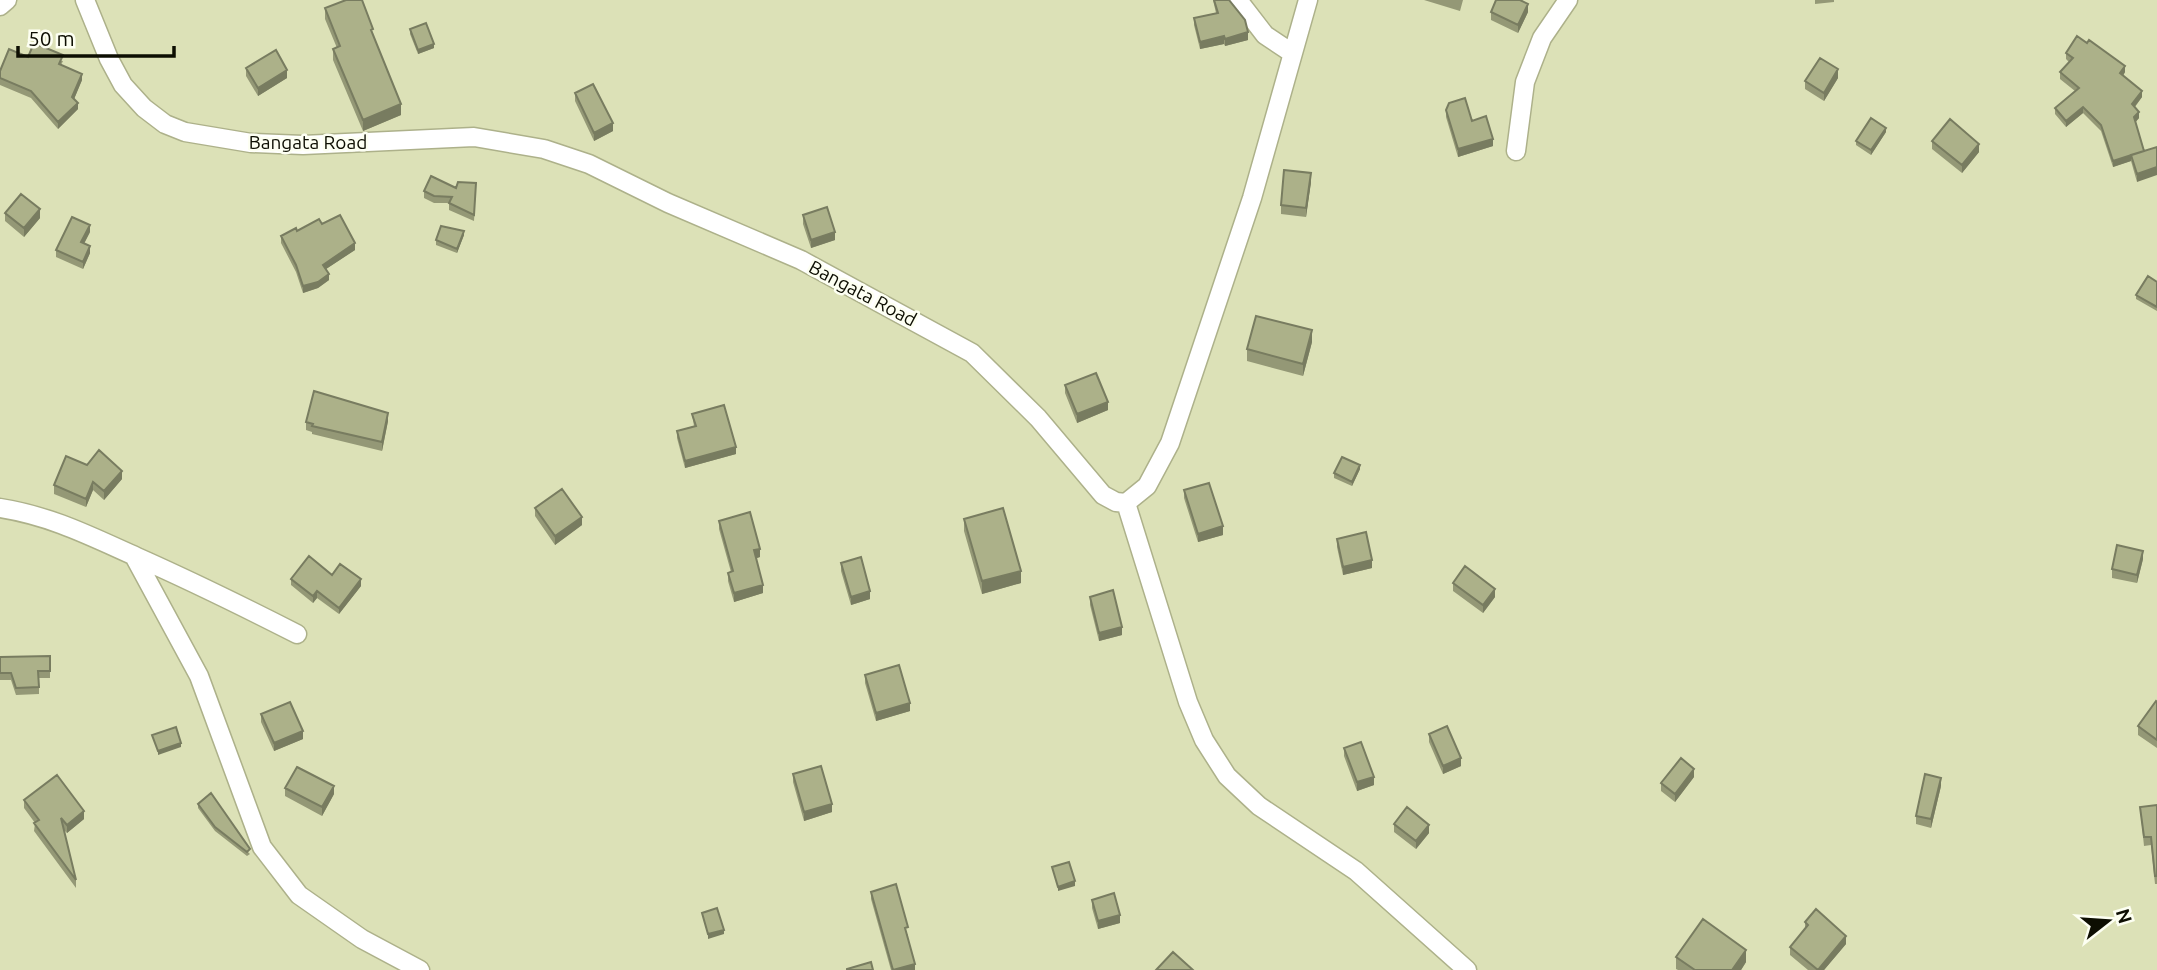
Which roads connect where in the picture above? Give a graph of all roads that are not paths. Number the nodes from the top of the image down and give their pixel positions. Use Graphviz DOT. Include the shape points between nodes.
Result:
graph roads {
  1 [pos="7,0"];
  2 [pos="85,0"];
  3 [pos="1238,0"];
  4 [pos="1308,0"];
  5 [pos="1568,0"];
  6 [pos="0,6"];
  7 [pos="1292,53"];
  8 [pos="1516,151"];
  9 [pos="1126,503"];
  10 [pos="0,509"];
  11 [pos="134,556"];
  12 [pos="297,634"];
  13 [pos="420,970"];
  14 [pos="1467,970"];
  1 -- 6 [label="street"];
  2 -- 9 [label="street, Bangata Road" via="123,85 144,108 184,132 251,143 303,145 474,136 544,149 589,164 801,260 972,353 1038,418 1103,495"];
  3 -- 7 [label="street" via="1265,35"];
  4 -- 7 [label="street"];
  5 -- 8 [label="street" via="1542,38 1524,82"];
  7 -- 9 [label="street" via="1252,198 1170,443 1147,486"];
  9 -- 14 [label="street" via="1188,702 1204,740 1227,776 1259,806 1356,870"];
  10 -- 11 [label="street" via="60,522"];
  11 -- 12 [label="street"];
  11 -- 13 [label="street" via="199,676 262,847 299,895 362,939"];
}
